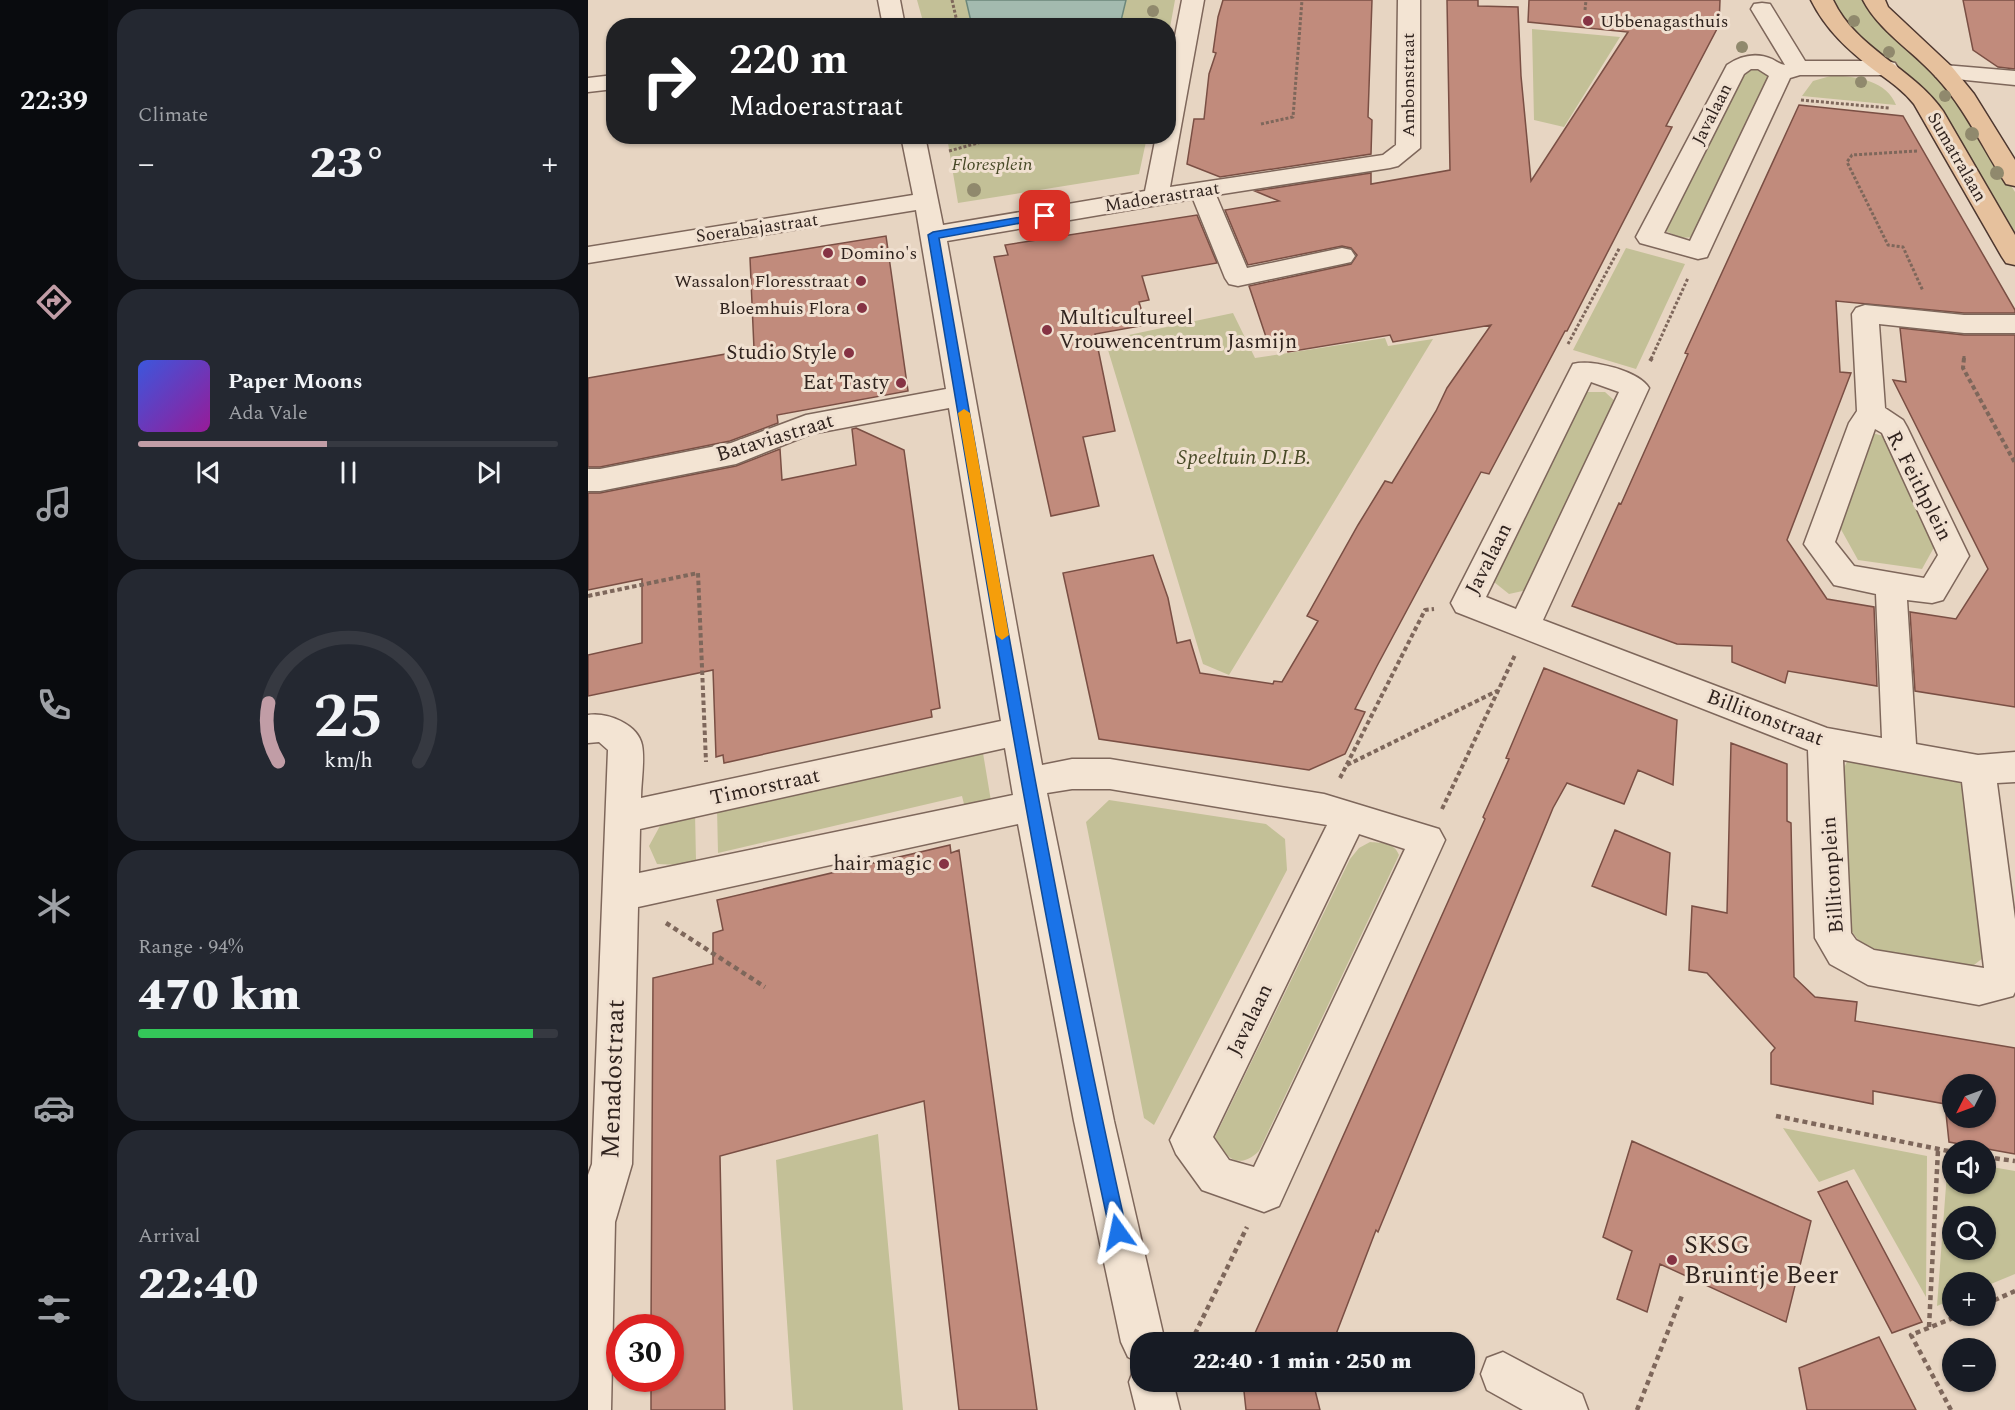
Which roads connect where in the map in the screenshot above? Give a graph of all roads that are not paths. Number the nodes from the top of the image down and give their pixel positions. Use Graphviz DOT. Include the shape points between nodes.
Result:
graph roads {
  1 [pos="889,0"];
  2 [pos="1193,0"];
  3 [pos="1409,0"];
  4 [pos="1822,0"];
  5 [pos="1874,0"];
  6 [pos="1762,9"];
  7 [pos="892,18"];
  8 [pos="1887,68"];
  9 [pos="1790,71"];
  10 [pos="1944,72"];
  11 [pos="2015,78"];
  12 [pos="606,83"];
  13 [pos="588,85"];
  14 [pos="1176,92"];
  15 [pos="1166,144"];
  16 [pos="915,147"];
  17 [pos="1390,161"];
  18 [pos="2015,179"];
  19 [pos="1202,190"];
  20 [pos="1156,197"];
  21 [pos="926,201"];
  22 [pos="933,235"];
  23 [pos="598,253"];
  24 [pos="1342,256"];
  25 [pos="2015,257"];
  26 [pos="2015,324"];
  27 [pos="961,396"];
  28 [pos="1871,413"];
  29 [pos="588,480"];
  30 [pos="1891,585"];
  31 [pos="1524,626"];
  32 [pos="588,729"];
  33 [pos="1019,731"];
  34 [pos="1825,742"];
  35 [pos="1900,757"];
  36 [pos="2015,767"];
  37 [pos="1978,770"];
  38 [pos="1030,794"];
  39 [pos="1337,812"];
  40 [pos="624,817"];
  41 [pos="620,894"];
  42 [pos="1141,1332"];
  43 [pos="1503,1374"];
  44 [pos="1154,1392"];
  45 [pos="589,1410"];
  46 [pos="1158,1410"];
  47 [pos="1566,1410"];
  1 -- 7 [label="street"];
  2 -- 14 [label="street"];
  3 -- 17 [label="street, Ambonstraat" via="1408,148"];
  4 -- 8 [label="main road, Sumatralaan" via="1849,39"];
  5 -- 10 [label="main road, Sumatralaan" via="1897,28"];
  6 -- 9 [label="street"];
  8 -- 9 [label="street"];
  8 -- 25 [label="main road, Sumatralaan" via="1918,94 1931,111"];
  9 -- 9 [label="street, Javalaan" via="1698,250 1649,237 1735,70 1746,62"];
  10 -- 11 [label="street"];
  10 -- 18 [label="main road, Sumatralaan"];
  12 -- 13 [label="street"];
  15 -- 20 [label="street"];
  16 -- 21 [label="street"];
  17 -- 19 [label="street, Madoerastraat"];
  19 -- 20 [label="street, Madoerastraat"];
  19 -- 24 [label="street" via="1238,278"];
  20 -- 22 [label="street, Madoerastraat"];
  21 -- 22 [label="street"];
  21 -- 23 [label="street, Soerabajastraat"];
  22 -- 27 [label="street"];
  26 -- 28 [label="street, R. Feithplein" via="1964,324 1865,314"];
  27 -- 29 [label="street, Bataviastraat" via="806,425 736,453"];
  27 -- 33 [label="street"];
  28 -- 30 [label="street, R. Feithplein" via="1863,423 1819,544 1845,576"];
  28 -- 30 [label="street, R. Feithplein" via="1893,427 1954,556 1932,591"];
  30 -- 35 [label="street"];
  31 -- 31 [label="street, Javalaan" via="1635,388 1609,376 1583,371 1467,603"];
  31 -- 34 [label="street, Billitonstraat"];
  32 -- 40 [label="street" via="613,732 625,745"];
  33 -- 38 [label="street"];
  33 -- 40 [label="street, Timorstraat"];
  34 -- 35 [label="street, Billitonstraat"];
  34 -- 37 [label="street, Billitonplein" via="1833,938 1843,952 1868,967 1979,987 2000,983 2003,969"];
  35 -- 37 [label="street, Billitonstraat"];
  36 -- 37 [label="street, Billitonstraat"];
  38 -- 39 [label="street" via="1072,774 1110,774"];
  38 -- 41 [label="street"];
  38 -- 42 [label="street" via="1094,1121"];
  39 -- 39 [label="street, Javalaan" via="1190,1140 1216,1176 1264,1191 1427,840"];
  40 -- 41 [label="street, Menadostraat"];
  41 -- 45 [label="street, Menadostraat" via="612,1164 594,1222"];
  43 -- 47 [label="street"];
  44 -- 46 [label="street"];
}
